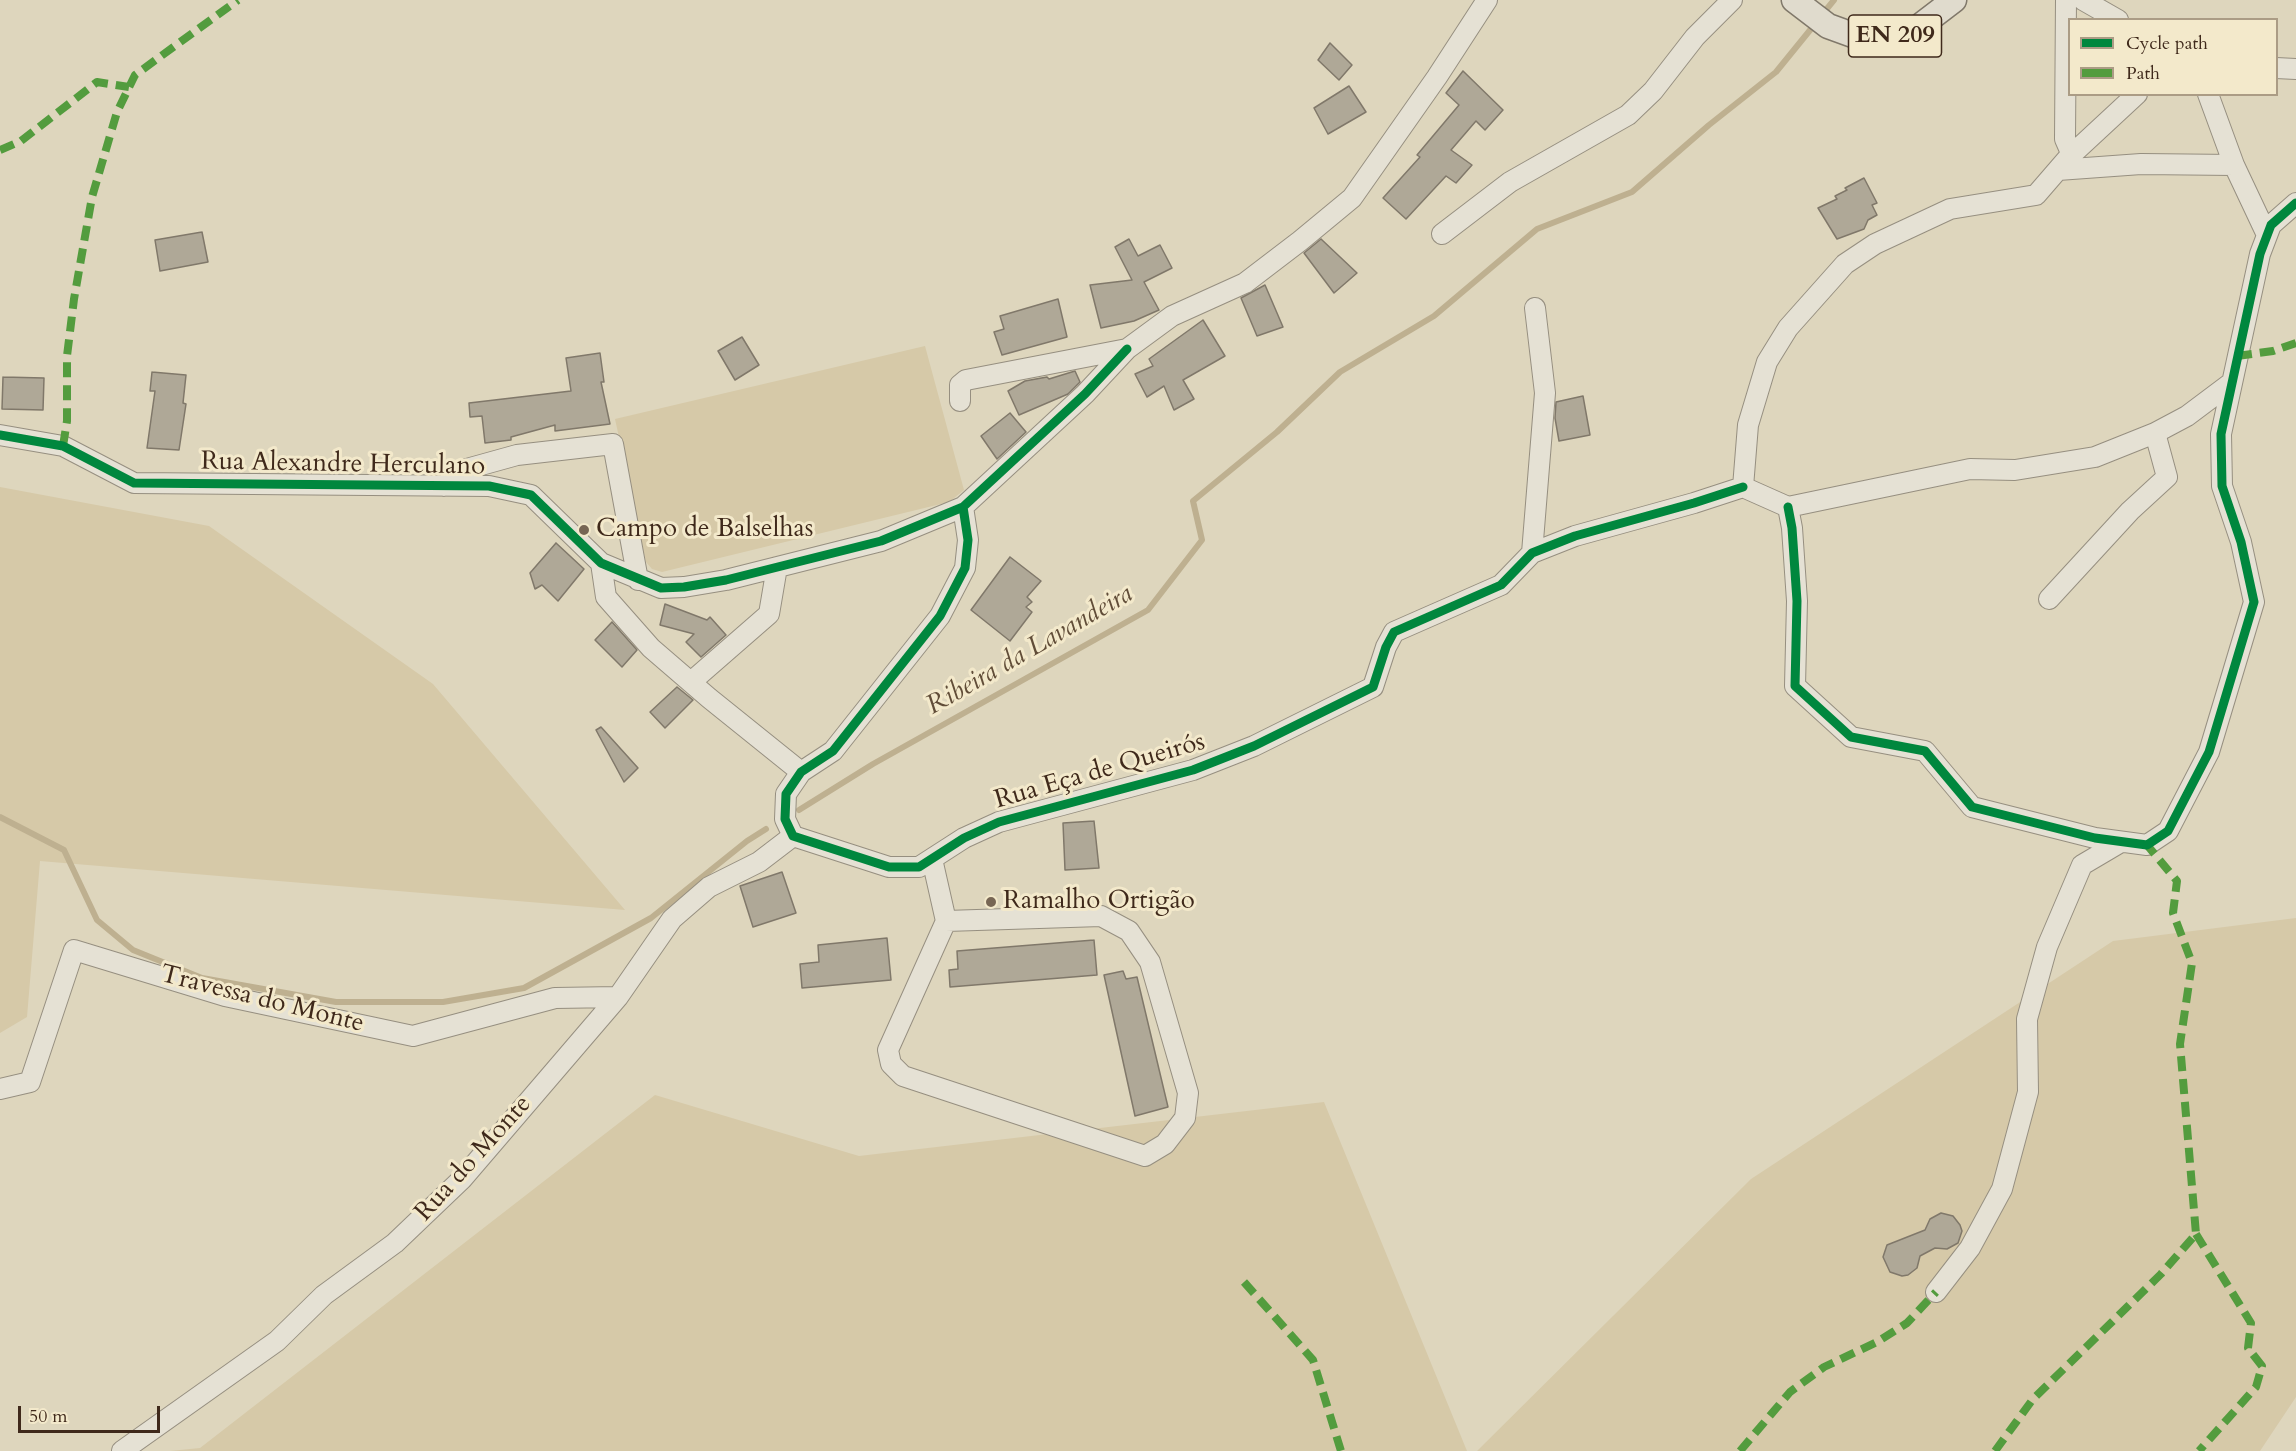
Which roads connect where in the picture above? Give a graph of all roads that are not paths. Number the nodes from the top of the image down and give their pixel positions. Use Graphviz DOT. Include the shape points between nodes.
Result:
graph roads {
  1 [pos="1487,0"];
  2 [pos="1732,0"];
  3 [pos="1954,0"];
  4 [pos="2066,0"];
  5 [pos="2083,0"];
  6 [pos="1801,6"];
  7 [pos="2114,18"];
  8 [pos="2278,68"];
  9 [pos="2296,69"];
  10 [pos="2135,96"];
  11 [pos="2209,96"];
  12 [pos="2072,155"];
  13 [pos="2234,165"];
  14 [pos="2058,170"];
  15 [pos="2296,203"];
  16 [pos="1442,234"];
  17 [pos="2267,235"];
  18 [pos="1535,308"];
  19 [pos="1127,349"];
  20 [pos="2231,383"];
  21 [pos="960,401"];
  22 [pos="2155,433"];
  23 [pos="0,435"];
  24 [pos="444,486"];
  25 [pos="1743,487"];
  26 [pos="963,507"];
  27 [pos="1788,507"];
  28 [pos="1532,553"];
  29 [pos="601,563"];
  30 [pos="777,567"];
  31 [pos="638,580"];
  32 [pos="2049,599"];
  33 [pos="691,682"];
  34 [pos="801,772"];
  35 [pos="793,836"];
  36 [pos="2121,842"];
  37 [pos="932,859"];
  38 [pos="946,921"];
  39 [pos="618,997"];
  40 [pos="0,1089"];
  41 [pos="1936,1292"];
  42 [pos="122,1451"];
  1 -- 19 [label="street" via="1352,198 1245,283 1172,316"];
  2 -- 16 [label="street" via="1628,115 1510,182"];
  3 -- 6 [label="main road, EN 209" via="1916,28 1886,39 1861,38 1828,26"];
  4 -- 12 [label="street" via="2065,139"];
  5 -- 7 [label="street"];
  8 -- 9 [label="street"];
  10 -- 12 [label="street"];
  11 -- 13 [label="street"];
  12 -- 14 [label="street"];
  13 -- 14 [label="street" via="2142,164"];
  13 -- 17 [label="street"];
  14 -- 25 [label="street" via="2036,195 1950,209 1875,244 1845,264 1788,328 1767,362 1748,425"];
  15 -- 17 [label="street" via="2271,225"];
  17 -- 20 [label="street"];
  18 -- 28 [label="street" via="1545,393"];
  19 -- 21 [label="street" via="966,380 960,385"];
  19 -- 26 [label="street, Rua Alexandre Herculano" via="1085,394"];
  20 -- 22 [label="street" via="2187,416"];
  20 -- 36 [label="street" via="2221,434 2222,486 2241,542 2254,602 2209,752 2168,831 2147,846"];
  22 -- 27 [label="street" via="2096,457 2015,470 1970,469"];
  22 -- 32 [label="street" via="2167,477"];
  23 -- 24 [label="street, Rua Alexandre Herculano" via="63,446 134,483"];
  24 -- 29 [label="street, Rua Alexandre Herculano" via="489,486 531,495"];
  24 -- 31 [label="street" via="463,470 517,455 614,444"];
  25 -- 27 [label="street"];
  25 -- 28 [label="street, Rua Eça de Queirós" via="1575,536"];
  26 -- 30 [label="street, Rua Alexandre Herculano" via="881,541"];
  26 -- 34 [label="street" via="968,540 965,568 939,616 833,752"];
  27 -- 36 [label="street" via="1797,601 1795,686 1851,737 1924,751 1972,807"];
  28 -- 37 [label="street, Rua Eça de Queirós" via="1502,585 1394,632 1372,687 1353,698 1254,746 1193,770 999,822"];
  29 -- 31 [label="street, Rua Alexandre Herculano"];
  29 -- 33 [label="street" via="606,597 651,648"];
  30 -- 31 [label="street, Rua Alexandre Herculano" via="684,587 661,588"];
  30 -- 33 [label="street" via="769,614"];
  33 -- 34 [label="street"];
  34 -- 35 [label="street" via="786,795 784,819"];
  35 -- 37 [label="street, Rua Eça de Queirós" via="889,867 919,867"];
  35 -- 39 [label="street, Rua do Monte" via="759,862 709,887 672,920"];
  36 -- 41 [label="street" via="2082,865 2047,947 2027,1019 2028,1092 2002,1189 1970,1248"];
  37 -- 38 [label="street"];
  38 -- 38 [label="street" via="888,1050 891,1064 903,1076 1145,1156 1165,1144 1185,1118 1188,1093 1150,962 1129,931 1101,916"];
  39 -- 40 [label="street, Travessa do Monte" via="555,999 413,1036 225,996 74,950 30,1082"];
  39 -- 42 [label="street, Rua do Monte" via="462,1179 395,1243 324,1294 278,1341"];
}
